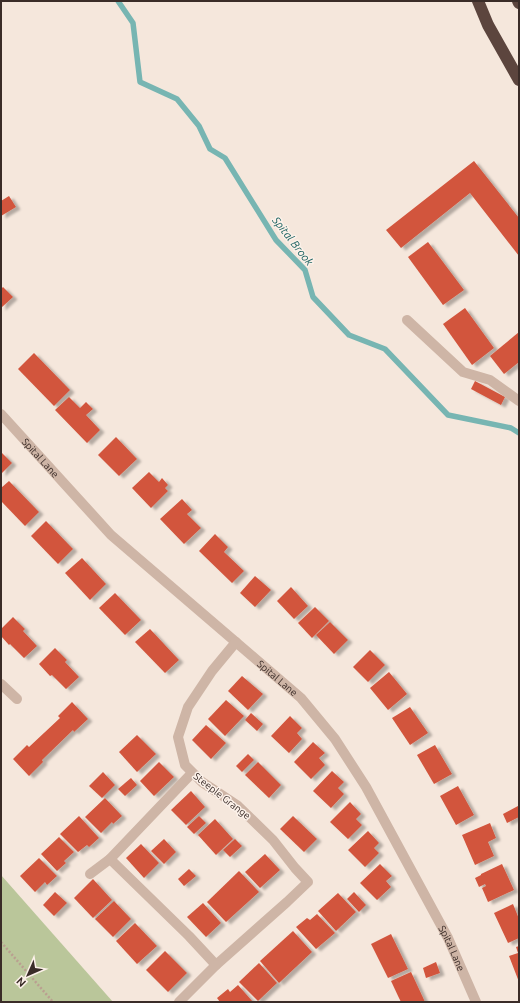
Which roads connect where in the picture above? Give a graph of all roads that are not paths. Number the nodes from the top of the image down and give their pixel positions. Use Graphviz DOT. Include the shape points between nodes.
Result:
graph roads {
  1 [pos="478,1"];
  2 [pos="519,80"];
  3 [pos="407,320"];
  4 [pos="519,401"];
  5 [pos="1,414"];
  6 [pos="236,642"];
  7 [pos="1,684"];
  8 [pos="17,699"];
  9 [pos="192,773"];
  10 [pos="110,859"];
  11 [pos="90,874"];
  12 [pos="216,965"];
  13 [pos="179,1002"];
  14 [pos="476,1002"];
  1 -- 2 [label="highway" via="488,25"];
  3 -- 4 [label="street" via="463,372 490,380"];
  5 -- 6 [label="street, Spital Lane" via="110,535"];
  6 -- 9 [label="street, Steeple Grange" via="212,671 188,707 178,738 185,765"];
  6 -- 14 [label="street, Spital Lane" via="301,698 335,739 366,787 448,938"];
  7 -- 8 [label="street"];
  9 -- 10 [label="street"];
  9 -- 12 [label="street, Steeple Grange" via="238,806 273,840 308,882"];
  10 -- 11 [label="street"];
  10 -- 12 [label="street"];
  12 -- 13 [label="street"];
}
